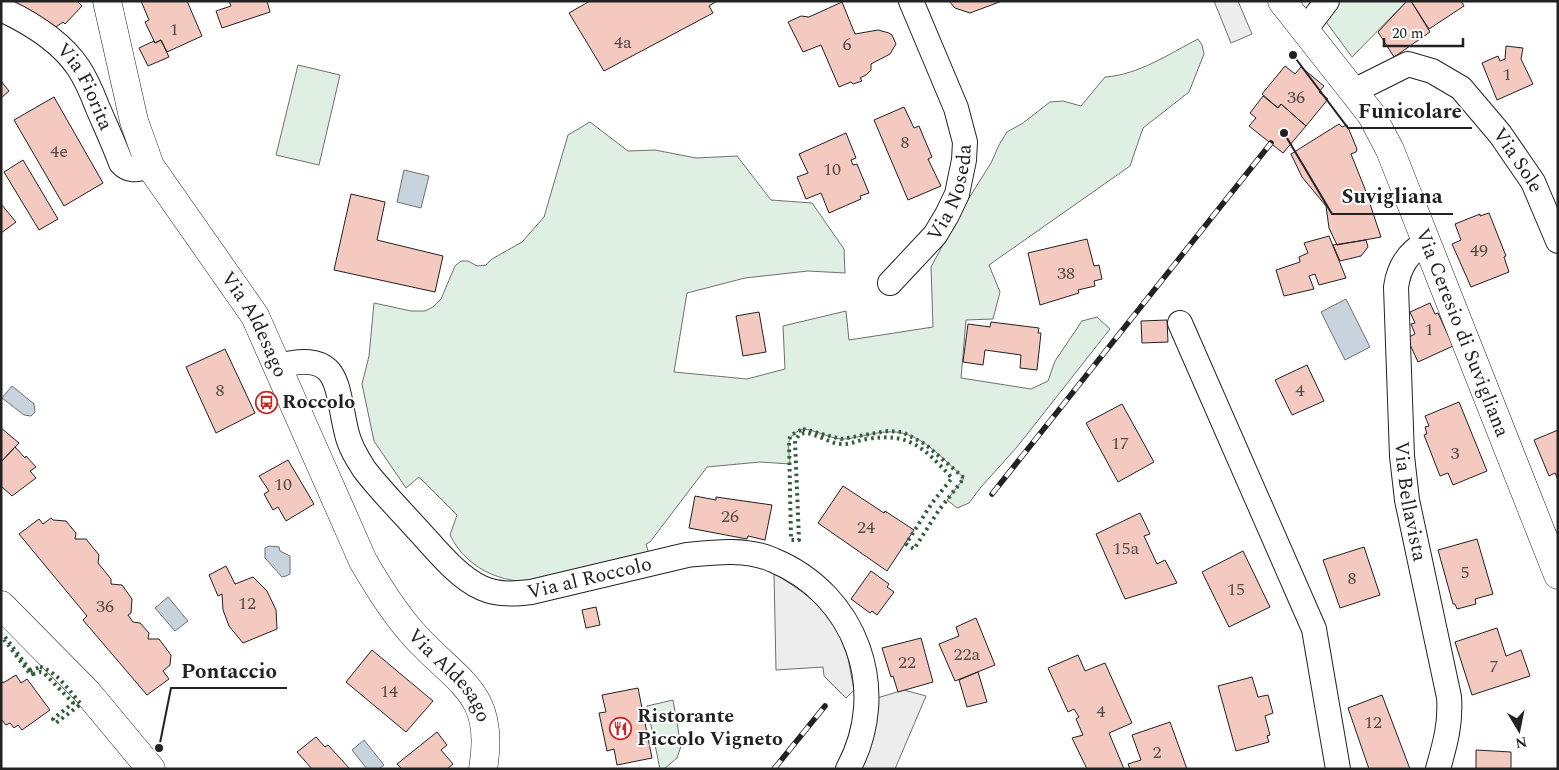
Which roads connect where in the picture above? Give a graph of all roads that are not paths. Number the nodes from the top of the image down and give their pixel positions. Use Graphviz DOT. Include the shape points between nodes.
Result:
graph roads {
  1 [pos="107,1"];
  2 [pos="911,1"];
  3 [pos="1282,1"];
  4 [pos="1327,1"];
  5 [pos="1,10"];
  6 [pos="1305,30"];
  7 [pos="1354,91"];
  8 [pos="150,166"];
  9 [pos="1558,241"];
  10 [pos="1427,242"];
  11 [pos="890,283"];
  12 [pos="1180,323"];
  13 [pos="277,366"];
  14 [pos="1558,574"];
  15 [pos="1,605"];
  16 [pos="151,769"];
  17 [pos="483,769"];
  18 [pos="848,769"];
  19 [pos="1338,769"];
  20 [pos="1438,769"];
  1 -- 8 [label="street, Via Aldesago" via="134,121"];
  2 -- 11 [label="street, Via Noseda" via="956,108 965,142 964,160 957,194 947,215 934,236"];
  3 -- 6 [label="street, Via Ceresio di Suvigliana"];
  4 -- 6 [label="street"];
  5 -- 8 [label="street, Via Fiorita" via="30,25 78,67 121,163 126,168 137,170"];
  6 -- 7 [label="street, Via Ceresio di Suvigliana"];
  7 -- 9 [label="street, Via Sole" via="1408,64 1432,71 1461,88 1500,134 1534,182"];
  7 -- 10 [label="street, Via Ceresio di Suvigliana" via="1371,114 1390,150"];
  8 -- 13 [label="street, Via Aldesago" via="255,316"];
  10 -- 14 [label="street, Via Ceresio di Suvigliana"];
  10 -- 20 [label="street, Via Bellavista" via="1408,256 1401,266 1396,287 1402,456 1407,500 1449,697 1450,724"];
  12 -- 19 [label="street" via="1314,629"];
  13 -- 17 [label="street, Via Aldesago" via="363,561 381,592 408,629 454,673 480,707 486,731"];
  13 -- 18 [label="street, Via al Roccolo" via="305,362 328,369 336,381 347,435 364,469 444,558 482,588 499,593 531,592 711,552 752,554 773,559 812,583 842,614 852,632 863,669 866,719"];
  15 -- 16 [label="street" via="87,692"];
}
